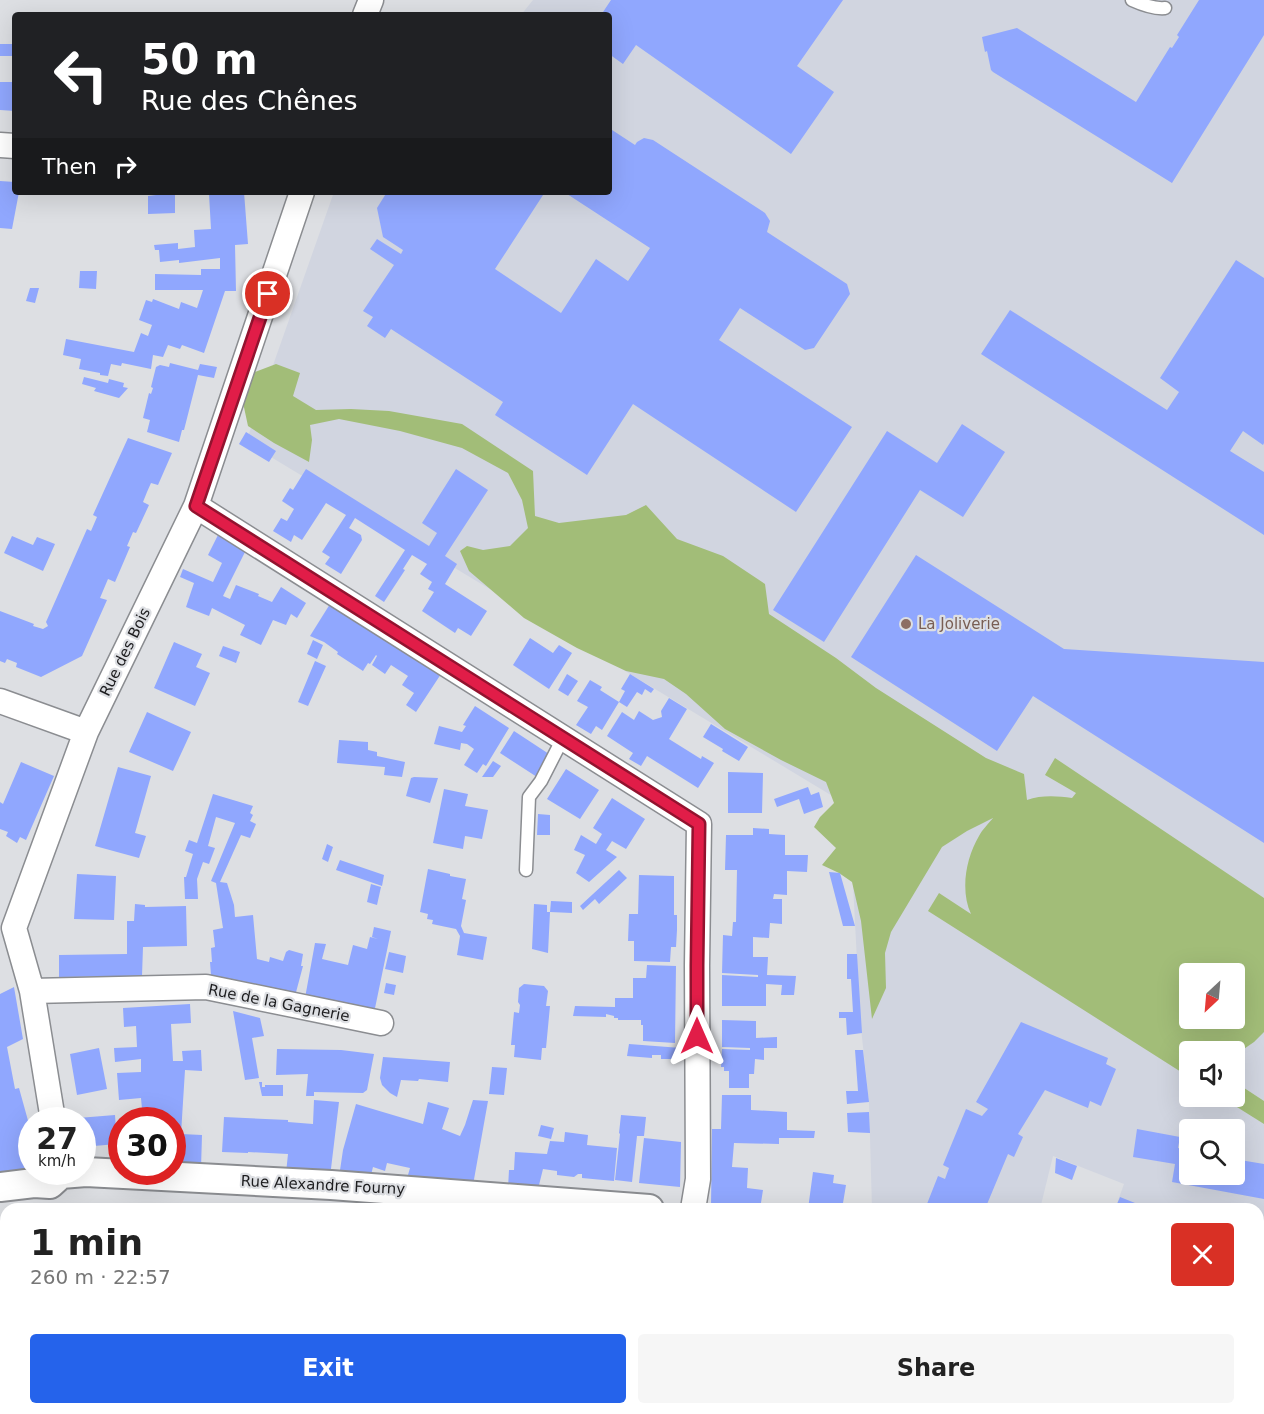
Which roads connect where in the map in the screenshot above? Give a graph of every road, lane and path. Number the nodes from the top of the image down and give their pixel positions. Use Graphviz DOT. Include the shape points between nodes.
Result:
graph roads {
  1 [pos="1132,0"];
  2 [pos="1165,8"];
  3 [pos="301,195"];
  4 [pos="196,506"];
  5 [pos="0,701"];
  6 [pos="86,732"];
  7 [pos="563,738"];
  8 [pos="526,870"];
  9 [pos="7,927"];
  10 [pos="32,991"];
  11 [pos="381,1023"];
  12 [pos="51,1107"];
  13 [pos="96,1173"];
  14 [pos="18,1185"];
  15 [pos="0,1187"];
  16 [pos="570,1203"];
  17 [pos="694,1203"];
  1 -- 2 [label="lane"];
  3 -- 4 [label="street, Rue des Bois"];
  4 -- 6 [label="street, Rue des Bois"];
  4 -- 7 [label="street"];
  5 -- 6 [label="street"];
  6 -- 9 [label="street, Rue des Bois"];
  7 -- 8 [label="lane" via="529,797"];
  7 -- 17 [label="street" via="699,824 698,1179"];
  9 -- 10 [label="street, Rue des Bois"];
  10 -- 11 [label="street, Rue de la Gagnerie" via="206,987"];
  10 -- 12 [label="street, Rue des Bois"];
  13 -- 16 [label="street, Rue Alexandre Fourny"];
  14 -- 15 [label="street, Rue Alexandre Fourny"];
}
